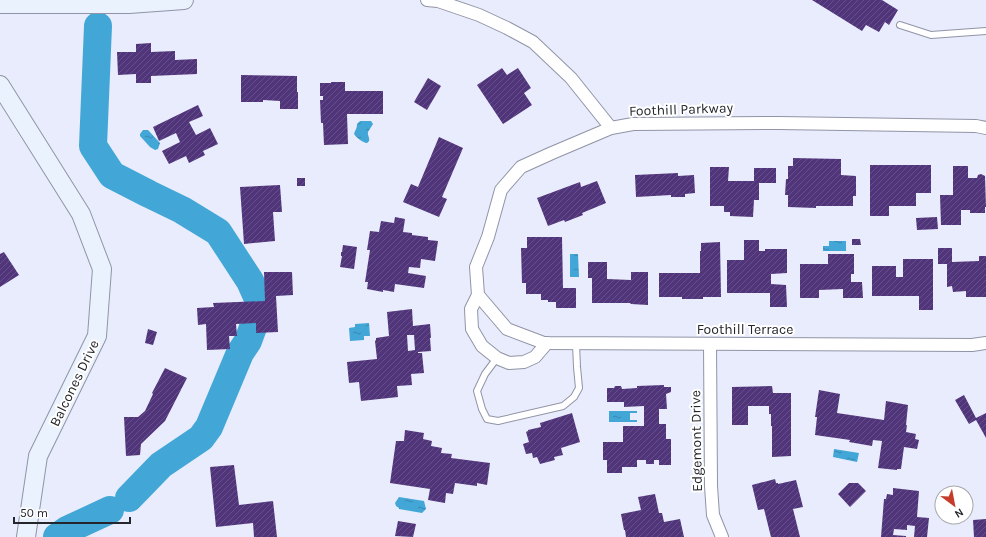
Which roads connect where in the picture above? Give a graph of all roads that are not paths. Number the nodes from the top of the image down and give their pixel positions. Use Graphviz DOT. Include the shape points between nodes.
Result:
graph roads {
  1 [pos="184,0"];
  2 [pos="427,0"];
  3 [pos="45,2"];
  4 [pos="0,4"];
  5 [pos="900,25"];
  6 [pos="986,31"];
  7 [pos="0,85"];
  8 [pos="611,128"];
  9 [pos="986,128"];
  10 [pos="478,295"];
  11 [pos="547,344"];
  12 [pos="576,344"];
  13 [pos="710,344"];
  14 [pos="986,344"];
  15 [pos="497,358"];
  16 [pos="26,537"];
  17 [pos="722,537"];
  1 -- 3 [label="street" via="129,4"];
  2 -- 8 [label="street" via="438,1 479,15 533,42 571,78"];
  3 -- 4 [label="street"];
  5 -- 6 [label="lane" via="931,35"];
  7 -- 16 [label="street, Balcones Drive" via="81,214 102,268 97,336 38,456"];
  8 -- 9 [label="street, Foothill Parkway" via="633,124 779,123"];
  8 -- 10 [label="street, Foothill Parkway" via="521,167 501,190 488,237 476,267"];
  10 -- 11 [label="street, Foothill Terrace" via="507,329"];
  10 -- 15 [label="street" via="471,309 472,329 482,346"];
  11 -- 12 [label="street, Foothill Terrace"];
  11 -- 15 [label="street" via="535,357 524,362 509,362"];
  12 -- 13 [label="street, Foothill Terrace"];
  12 -- 15 [label="lane" via="579,388 574,398 563,406 498,421 487,419 477,391"];
  13 -- 14 [label="street, Foothill Terrace"];
  13 -- 17 [label="street, Edgemont Drive" via="711,486 713,515"];
}
